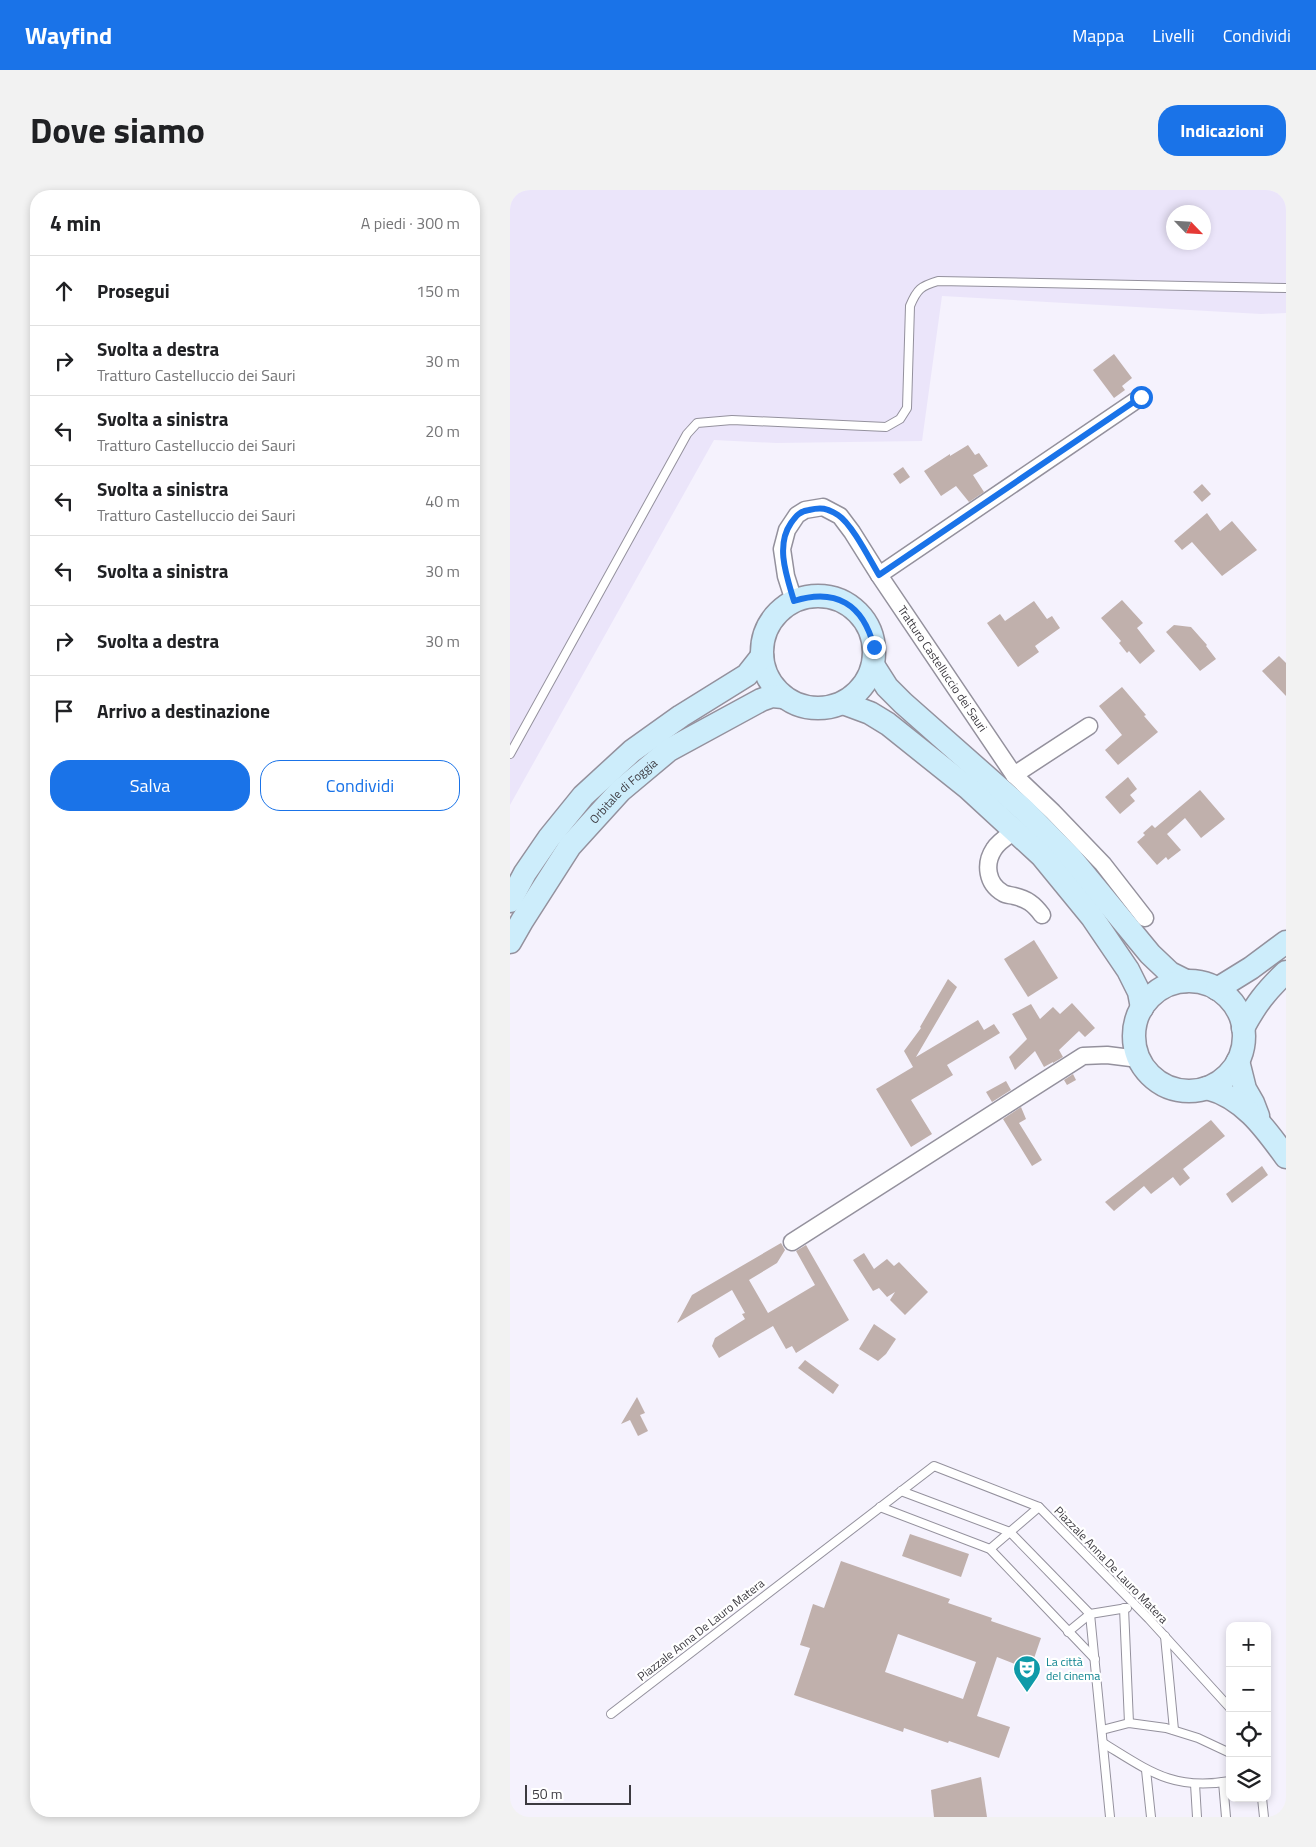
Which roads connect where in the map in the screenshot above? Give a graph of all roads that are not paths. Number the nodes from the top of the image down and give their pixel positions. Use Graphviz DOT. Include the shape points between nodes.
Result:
graph roads {
  1 [pos="1286,288"];
  2 [pos="1141,397"];
  3 [pos="879,575"];
  4 [pos="794,601"];
  5 [pos="762,656"];
  6 [pos="873,665"];
  7 [pos="783,697"];
  8 [pos="843,703"];
  9 [pos="1089,726"];
  10 [pos="510,754"];
  11 [pos="1014,775"];
  12 [pos="1015,832"];
  13 [pos="510,901"];
  14 [pos="1042,915"];
  15 [pos="1145,918"];
  16 [pos="510,942"];
  17 [pos="1286,942"];
  18 [pos="1286,972"];
  19 [pos="1186,981"];
  20 [pos="1217,989"];
  21 [pos="1142,1008"];
  22 [pos="1243,1028"];
  23 [pos="1139,1059"];
  24 [pos="1238,1061"];
  25 [pos="1207,1088"];
  26 [pos="1260,1122"];
  27 [pos="1286,1157"];
  28 [pos="792,1242"];
  29 [pos="901,1491"];
  30 [pos="880,1507"];
  31 [pos="1039,1507"];
  32 [pos="1010,1532"];
  33 [pos="990,1549"];
  34 [pos="1136,1606"];
  35 [pos="1124,1608"];
  36 [pos="1090,1614"];
  37 [pos="1068,1632"];
  38 [pos="1165,1636"];
  39 [pos="1095,1659"];
  40 [pos="1226,1704"];
  41 [pos="611,1714"];
  42 [pos="1130,1723"];
  43 [pos="1102,1730"];
  44 [pos="1174,1730"];
  45 [pos="1103,1743"];
  46 [pos="1226,1751"];
  47 [pos="1146,1770"];
  48 [pos="1226,1781"];
  49 [pos="1194,1784"];
  50 [pos="1226,1802"];
  51 [pos="1262,1802"];
  52 [pos="1110,1817"];
  53 [pos="1151,1817"];
  54 [pos="1197,1817"];
  55 [pos="1226,1817"];
  56 [pos="1264,1817"];
  1 -- 10 [label="lane" via="938,281 925,284 916,292 910,306 907,408 900,419 886,427 723,421 697,423 687,434"];
  2 -- 3 [label="street"];
  3 -- 4 [label="street, Tratturo Castelluccio dei Sauri" via="840,516 823,507 805,510 796,515 786,530 782,549"];
  3 -- 11 [label="street, Tratturo Castelluccio dei Sauri"];
  4 -- 5 [label="main road" via="769,624 763,639"];
  4 -- 6 [label="main road" via="811,596 829,597 846,603 860,614 870,629"];
  5 -- 7 [label="main road" via="772,685"];
  5 -- 13 [label="main road, Orbitale di Foggia" via="747,674 632,751 583,796 549,838"];
  6 -- 8 [label="main road" via="858,691"];
  6 -- 19 [label="main road" via="887,687 903,703 1024,810 1071,858 1150,954 1170,974"];
  7 -- 8 [label="main road" via="798,705 814,708"];
  7 -- 16 [label="main road, Orbitale di Foggia" via="761,700 669,750 620,791 570,846"];
  8 -- 12 [label="main road" via="888,724 968,788"];
  9 -- 11 [label="street"];
  11 -- 15 [label="street, Tratturo Castelluccio dei Sauri" via="1103,864"];
  12 -- 14 [label="street" via="994,849 988,863 989,877 1004,894 1027,899"];
  12 -- 21 [label="main road" via="1042,856 1092,917 1128,970"];
  17 -- 20 [label="main road"];
  18 -- 22 [label="main road" via="1264,993"];
  19 -- 20 [label="main road"];
  19 -- 21 [label="main road" via="1160,989"];
  20 -- 22 [label="main road" via="1230,999"];
  21 -- 23 [label="main road" via="1134,1033"];
  22 -- 24 [label="main road" via="1243,1045"];
  23 -- 25 [label="main road" via="1146,1071 1165,1086 1182,1091"];
  23 -- 28 [label="street" via="1083,1056"];
  24 -- 25 [label="main road" via="1225,1077"];
  24 -- 26 [label="main road" via="1245,1089"];
  25 -- 26 [label="main road" via="1228,1096"];
  26 -- 27 [label="main road"];
  29 -- 30 [label="lane, Piazzale Anna De Lauro Matera"];
  29 -- 31 [label="lane, Piazzale Anna De Lauro Matera" via="934,1466"];
  29 -- 32 [label="lane"];
  30 -- 33 [label="lane"];
  30 -- 41 [label="lane, Piazzale Anna De Lauro Matera"];
  31 -- 32 [label="lane"];
  31 -- 34 [label="lane, Piazzale Anna De Lauro Matera"];
  32 -- 33 [label="lane"];
  32 -- 36 [label="lane"];
  33 -- 37 [label="lane"];
  34 -- 35 [label="lane"];
  34 -- 38 [label="lane, Piazzale Anna De Lauro Matera"];
  35 -- 36 [label="lane"];
  35 -- 42 [label="lane"];
  36 -- 37 [label="lane"];
  36 -- 39 [label="lane"];
  37 -- 39 [label="lane"];
  38 -- 40 [label="lane, Piazzale Anna De Lauro Matera"];
  38 -- 44 [label="lane"];
  39 -- 43 [label="lane"];
  42 -- 43 [label="lane"];
  42 -- 44 [label="lane"];
  43 -- 45 [label="lane"];
  44 -- 46 [label="lane"];
  45 -- 47 [label="lane"];
  45 -- 52 [label="lane"];
  47 -- 49 [label="lane" via="1176,1782"];
  47 -- 53 [label="lane"];
  48 -- 49 [label="lane"];
  49 -- 54 [label="lane"];
  50 -- 55 [label="lane"];
  51 -- 56 [label="lane"];
}
